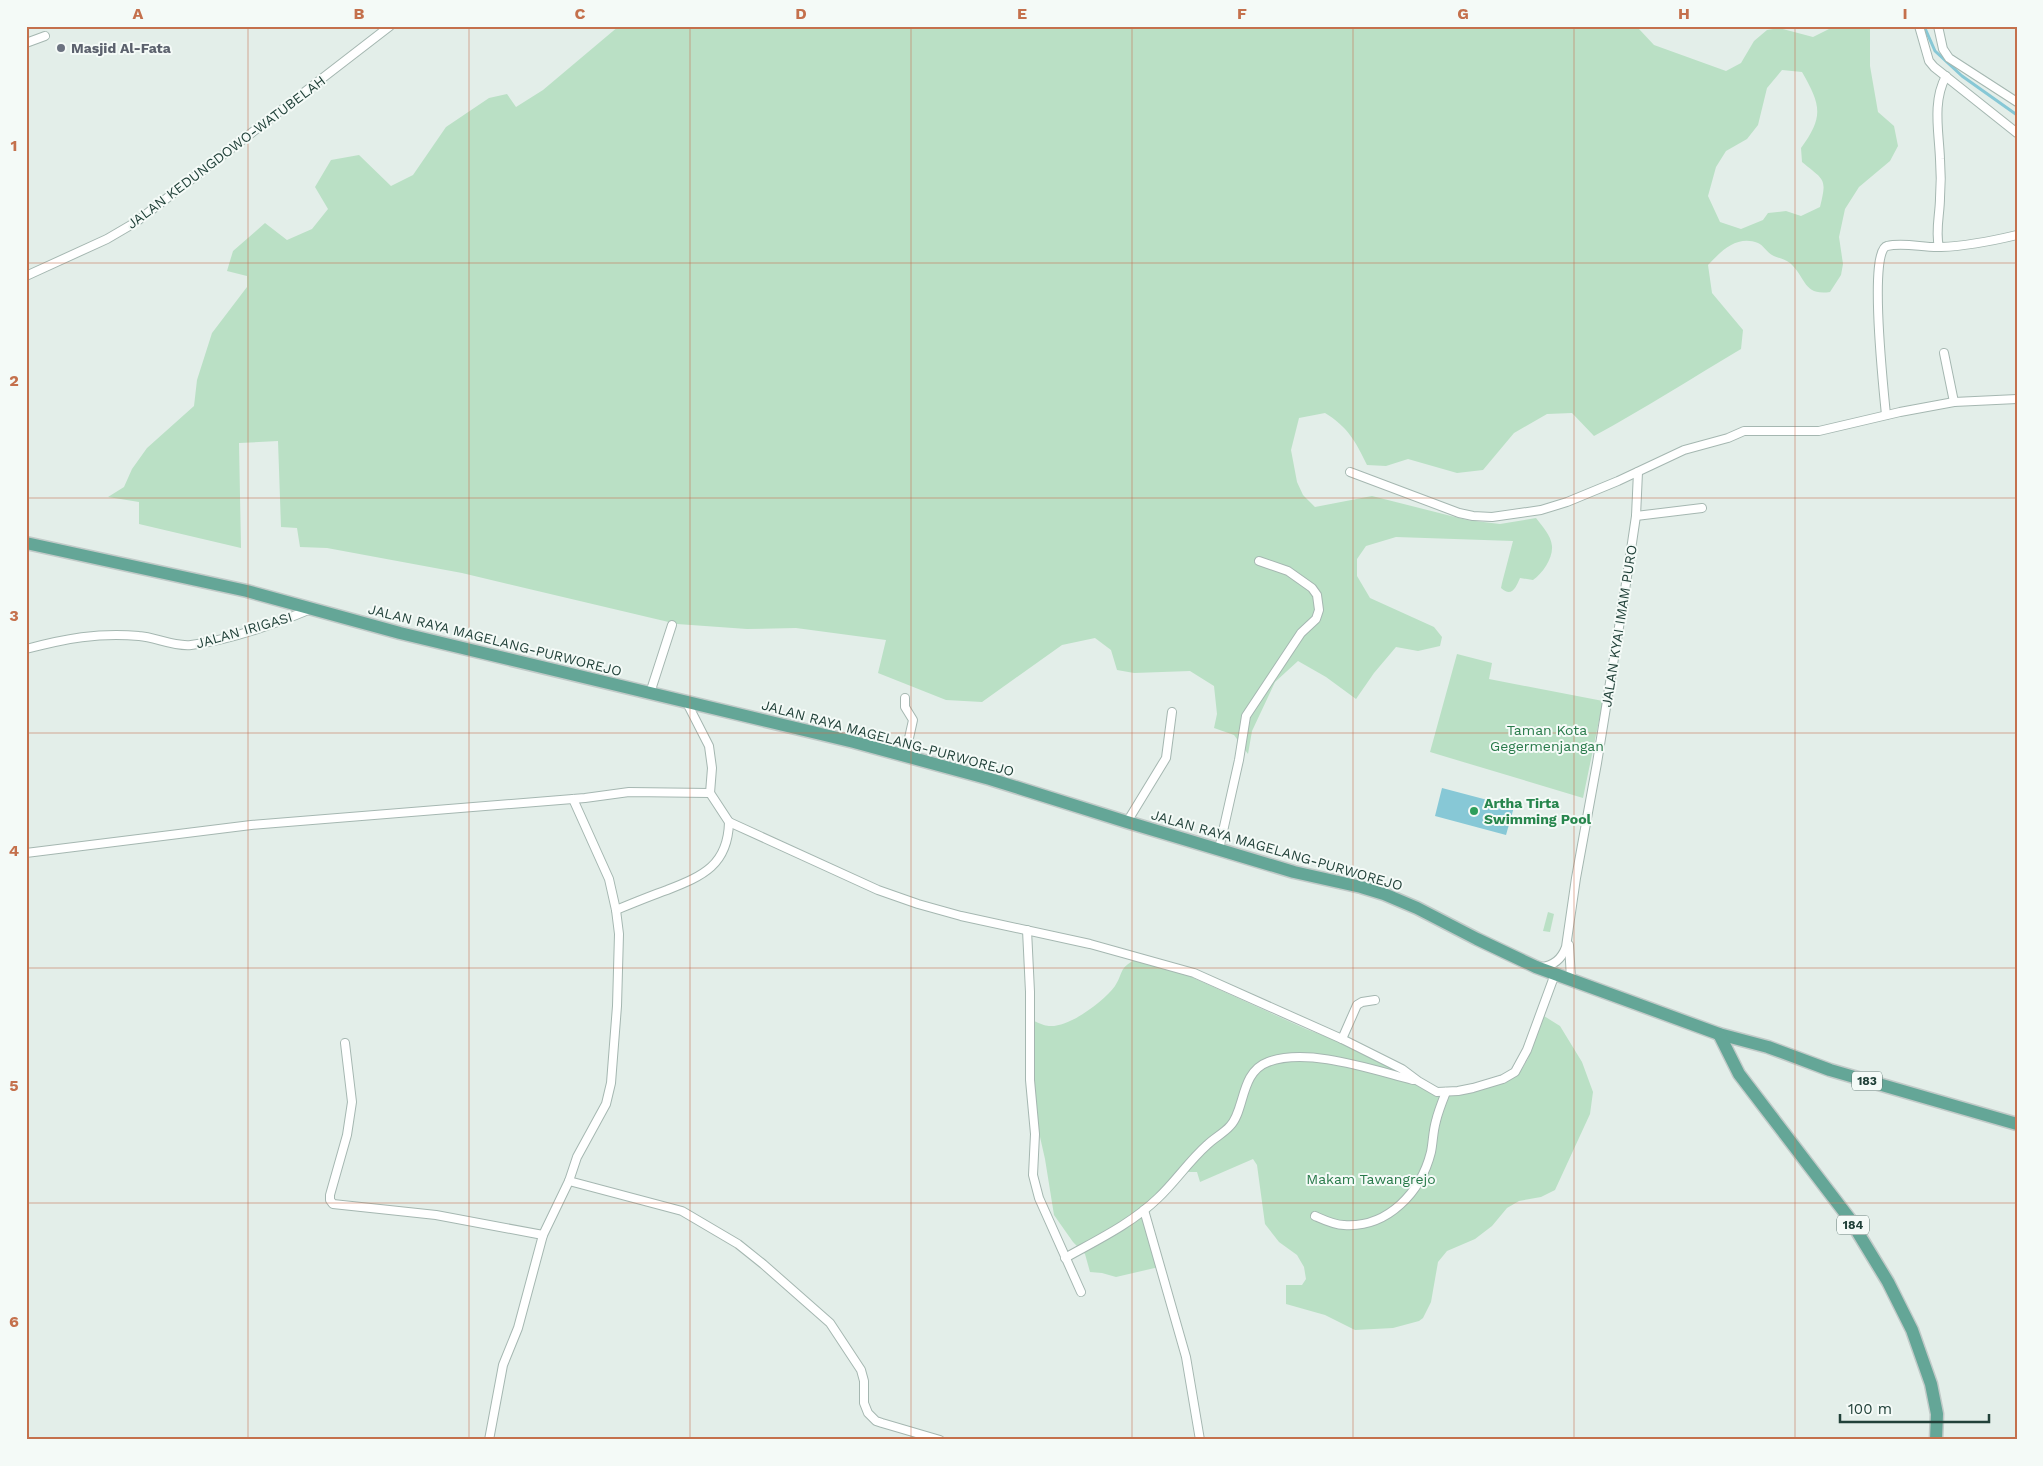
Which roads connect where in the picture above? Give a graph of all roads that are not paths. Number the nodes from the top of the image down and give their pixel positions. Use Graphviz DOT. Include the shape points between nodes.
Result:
graph roads {
  1 [pos="390,26"];
  2 [pos="1919,26"];
  3 [pos="1938,26"];
  4 [pos="44,36"];
  5 [pos="26,43"];
  6 [pos="1946,76"];
  7 [pos="2017,102"];
  8 [pos="2017,133"];
  9 [pos="2017,235"];
  10 [pos="1939,248"];
  11 [pos="26,276"];
  12 [pos="1944,353"];
  13 [pos="2017,399"];
  14 [pos="1954,402"];
  15 [pos="1886,415"];
  16 [pos="1350,472"];
  17 [pos="1638,472"];
  18 [pos="1702,508"];
  19 [pos="1636,516"];
  20 [pos="26,543"];
  21 [pos="1259,561"];
  22 [pos="313,609"];
  23 [pos="672,624"];
  24 [pos="26,649"];
  25 [pos="650,693"];
  26 [pos="905,698"];
  27 [pos="686,700"];
  28 [pos="1172,712"];
  29 [pos="905,756"];
  30 [pos="710,793"];
  31 [pos="573,799"];
  32 [pos="729,822"];
  33 [pos="1127,822"];
  34 [pos="1219,849"];
  35 [pos="26,853"];
  36 [pos="616,910"];
  37 [pos="1026,930"];
  38 [pos="1568,937"];
  39 [pos="1536,967"];
  40 [pos="1555,974"];
  41 [pos="1571,978"];
  42 [pos="1375,1000"];
  43 [pos="1719,1034"];
  44 [pos="1342,1039"];
  45 [pos="346,1043"];
  46 [pos="1418,1081"];
  47 [pos="1446,1092"];
  48 [pos="2017,1124"];
  49 [pos="569,1181"];
  50 [pos="1144,1210"];
  51 [pos="1315,1216"];
  52 [pos="543,1235"];
  53 [pos="1065,1258"];
  54 [pos="1081,1292"];
  55 [pos="489,1440"];
  56 [pos="940,1440"];
  57 [pos="1200,1440"];
  58 [pos="1936,1440"];
  1 -- 11 [label="street, JALAN KEDUNGDOWO-WATUBELAH" via="136,222"];
  2 -- 6 [label="street" via="1929,60"];
  3 -- 7 [label="street" via="1943,49 1949,58"];
  4 -- 5 [label="street"];
  6 -- 8 [label="street"];
  6 -- 10 [label="street" via="1941,86 1938,109"];
  9 -- 10 [label="street"];
  10 -- 15 [label="street" via="1887,246 1881,252 1878,293"];
  12 -- 14 [label="street"];
  13 -- 14 [label="street"];
  14 -- 15 [label="street"];
  15 -- 17 [label="street" via="1819,431 1744,431 1684,450"];
  16 -- 17 [label="street" via="1459,513 1492,517 1541,510 1567,502"];
  17 -- 19 [label="street, JALAN KYAI IMAM PURO"];
  18 -- 19 [label="street"];
  19 -- 38 [label="street, JALAN KYAI IMAM PURO"];
  20 -- 22 [label="main road, JALAN RAYA MAGELANG-PURWOREJO" via="247,591"];
  21 -- 34 [label="street" via="1288,572 1312,588 1317,595 1319,610 1316,619 1301,633 1246,716"];
  22 -- 24 [label="street, JALAN IRIGASI" via="189,645 110,633"];
  22 -- 25 [label="main road, JALAN RAYA MAGELANG-PURWOREJO"];
  23 -- 25 [label="street"];
  25 -- 27 [label="main road, JALAN RAYA MAGELANG-PURWOREJO"];
  26 -- 29 [label="street" via="905,707 913,720"];
  27 -- 29 [label="main road, JALAN RAYA MAGELANG-PURWOREJO"];
  27 -- 30 [label="street" via="709,746 712,768"];
  28 -- 33 [label="street" via="1166,758"];
  29 -- 33 [label="main road, JALAN RAYA MAGELANG-PURWOREJO"];
  30 -- 31 [label="street" via="629,792"];
  30 -- 32 [label="street"];
  31 -- 35 [label="street" via="250,825"];
  31 -- 36 [label="street" via="609,878"];
  32 -- 36 [label="street" via="720,856 706,872"];
  32 -- 37 [label="street" via="896,897"];
  33 -- 34 [label="main road, JALAN RAYA MAGELANG-PURWOREJO"];
  34 -- 39 [label="main road, JALAN RAYA MAGELANG-PURWOREJO" via="1384,894"];
  36 -- 49 [label="street" via="619,934 617,1006 611,1083 606,1104 577,1157"];
  37 -- 44 [label="street" via="1186,970"];
  37 -- 53 [label="street" via="1030,1080 1035,1134 1033,1175"];
  38 -- 39 [label="street, JALAN KYAI IMAM PURO" via="1564,952 1557,960 1548,966"];
  38 -- 41 [label="street"];
  39 -- 40 [label="main road, JALAN RAYA MAGELANG-PURWOREJO"];
  40 -- 41 [label="main road, JALAN RAYA MAGELANG-PURWOREJO"];
  40 -- 47 [label="street" via="1527,1050 1515,1072 1473,1088"];
  41 -- 43 [label="main road, JALAN RAYA MAGELANG-PURWOREJO"];
  42 -- 44 [label="street" via="1357,1005"];
  43 -- 48 [label="main road, 183"];
  43 -- 58 [label="main road, 184" via="1739,1074 1849,1218 1888,1282 1912,1330 1932,1384 1937,1414"];
  44 -- 46 [label="street" via="1402,1069"];
  45 -- 52 [label="street" via="352,1102 347,1135 330,1195 333,1204 436,1215"];
  46 -- 47 [label="street" via="1433,1091"];
  46 -- 50 [label="street" via="1325,1059 1305,1057 1268,1062 1258,1068 1247,1084 1231,1125 1206,1145 1158,1199"];
  47 -- 51 [label="street" via="1430,1153 1416,1187 1402,1204 1382,1218 1355,1224 1333,1223"];
  49 -- 52 [label="street"];
  49 -- 56 [label="street" via="682,1211 738,1244 830,1323 861,1370 864,1403 876,1421"];
  50 -- 53 [label="street" via="1116,1230"];
  50 -- 57 [label="street" via="1186,1358"];
  52 -- 55 [label="street" via="518,1328 503,1365"];
  53 -- 54 [label="street"];
}
